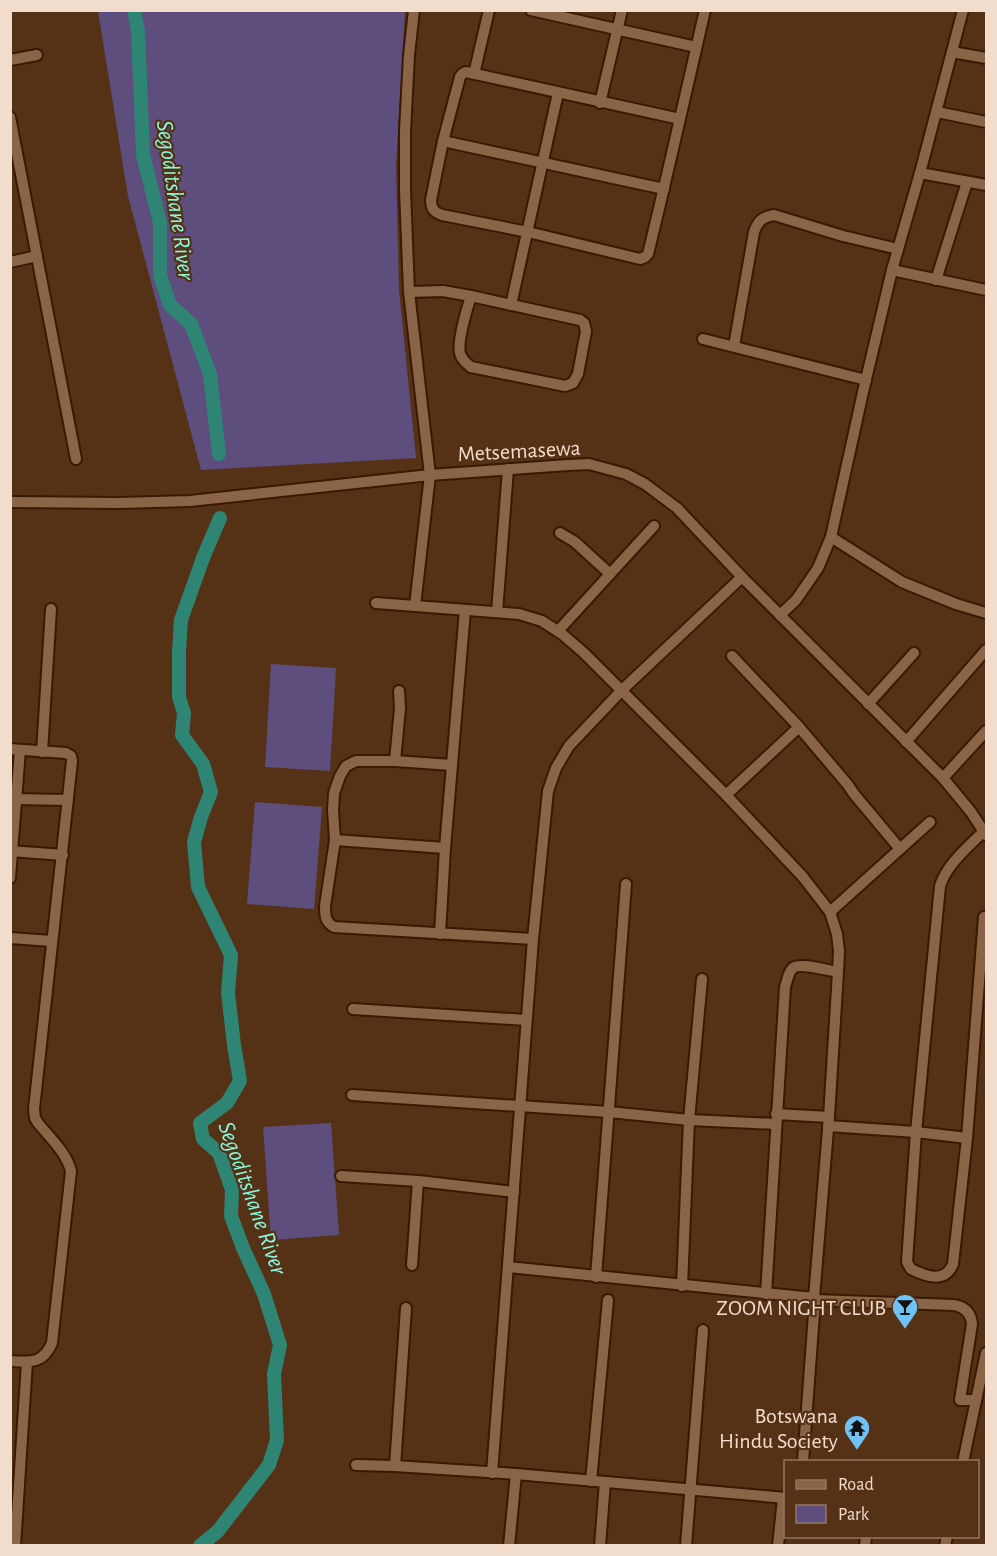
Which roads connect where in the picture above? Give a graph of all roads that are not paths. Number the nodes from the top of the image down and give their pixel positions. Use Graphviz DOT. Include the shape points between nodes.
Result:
graph roads {
  1 [pos="414,10"];
  2 [pos="489,10"];
  3 [pos="531,10"];
  4 [pos="622,10"];
  5 [pos="705,10"];
  6 [pos="963,10"];
  7 [pos="618,29"];
  8 [pos="696,47"];
  9 [pos="952,52"];
  10 [pos="37,55"];
  11 [pos="987,58"];
  12 [pos="10,60"];
  13 [pos="474,74"];
  14 [pos="558,93"];
  15 [pos="600,103"];
  16 [pos="937,112"];
  17 [pos="10,117"];
  18 [pos="680,119"];
  19 [pos="987,122"];
  20 [pos="443,141"];
  21 [pos="543,162"];
  22 [pos="920,173"];
  23 [pos="968,182"];
  24 [pos="987,185"];
  25 [pos="664,189"];
  26 [pos="528,232"];
  27 [pos="898,249"];
  28 [pos="37,256"];
  29 [pos="10,262"];
  30 [pos="892,270"];
  31 [pos="936,280"];
  32 [pos="987,291"];
  33 [pos="409,292"];
  34 [pos="471,296"];
  35 [pos="511,305"];
  36 [pos="703,339"];
  37 [pos="734,346"];
  38 [pos="866,380"];
  39 [pos="76,459"];
  40 [pos="508,469"];
  41 [pos="430,475"];
  42 [pos="10,502"];
  43 [pos="654,526"];
  44 [pos="560,533"];
  45 [pos="831,537"];
  46 [pos="610,574"];
  47 [pos="742,577"];
  48 [pos="376,603"];
  49 [pos="415,606"];
  50 [pos="51,609"];
  51 [pos="465,610"];
  52 [pos="498,612"];
  53 [pos="987,613"];
  54 [pos="780,615"];
  55 [pos="558,631"];
  56 [pos="986,650"];
  57 [pos="914,653"];
  58 [pos="732,656"];
  59 [pos="399,690"];
  60 [pos="622,690"];
  61 [pos="868,704"];
  62 [pos="799,727"];
  63 [pos="987,731"];
  64 [pos="906,742"];
  65 [pos="15,750"];
  66 [pos="42,752"];
  67 [pos="395,761"];
  68 [pos="452,765"];
  69 [pos="943,778"];
  70 [pos="726,795"];
  71 [pos="13,799"];
  72 [pos="68,800"];
  73 [pos="930,822"];
  74 [pos="985,833"];
  75 [pos="336,840"];
  76 [pos="445,848"];
  77 [pos="900,849"];
  78 [pos="12,851"];
  79 [pos="63,855"];
  80 [pos="10,878"];
  81 [pos="626,884"];
  82 [pos="830,912"];
  83 [pos="984,917"];
  84 [pos="440,934"];
  85 [pos="10,938"];
  86 [pos="533,939"];
  87 [pos="52,941"];
  88 [pos="838,972"];
  89 [pos="702,979"];
  90 [pos="353,1009"];
  91 [pos="526,1020"];
  92 [pos="352,1095"];
  93 [pos="520,1106"];
  94 [pos="609,1112"];
  95 [pos="776,1119"];
  96 [pos="689,1120"];
  97 [pos="829,1122"];
  98 [pos="916,1132"];
  99 [pos="967,1138"];
  100 [pos="341,1176"];
  101 [pos="418,1181"];
  102 [pos="513,1192"];
  103 [pos="412,1265"];
  104 [pos="508,1267"];
  105 [pos="596,1277"];
  106 [pos="682,1286"];
  107 [pos="766,1294"];
  108 [pos="815,1299"];
  109 [pos="608,1300"];
  110 [pos="406,1308"];
  111 [pos="703,1330"];
  112 [pos="987,1353"];
  113 [pos="10,1361"];
  114 [pos="27,1362"];
  115 [pos="976,1400"];
  116 [pos="803,1460"];
  117 [pos="963,1460"];
  118 [pos="356,1465"];
  119 [pos="395,1466"];
  120 [pos="492,1473"];
  121 [pos="516,1474"];
  122 [pos="591,1481"];
  123 [pos="605,1482"];
  124 [pos="692,1489"];
  125 [pos="784,1498"];
  126 [pos="15,1545"];
  127 [pos="509,1545"];
  128 [pos="600,1545"];
  129 [pos="686,1545"];
  130 [pos="778,1545"];
  1 -- 33 [label="street" via="405,131"];
  2 -- 13 [label="street"];
  3 -- 7 [label="street"];
  4 -- 7 [label="street"];
  5 -- 8 [label="street"];
  6 -- 9 [label="street"];
  7 -- 8 [label="street"];
  7 -- 15 [label="street"];
  8 -- 18 [label="street"];
  9 -- 11 [label="street"];
  9 -- 16 [label="street"];
  10 -- 12 [label="street"];
  13 -- 14 [label="street"];
  13 -- 20 [label="street" via="466,72 460,77"];
  14 -- 15 [label="street"];
  14 -- 21 [label="street"];
  15 -- 18 [label="street"];
  16 -- 19 [label="street"];
  16 -- 22 [label="street"];
  17 -- 28 [label="street"];
  18 -- 25 [label="street"];
  20 -- 21 [label="street"];
  20 -- 26 [label="street" via="431,200 434,212"];
  21 -- 25 [label="street"];
  21 -- 26 [label="street"];
  22 -- 23 [label="street"];
  22 -- 27 [label="street"];
  23 -- 24 [label="street"];
  23 -- 31 [label="street"];
  25 -- 26 [label="street" via="648,254 640,259"];
  26 -- 35 [label="street"];
  27 -- 30 [label="street"];
  27 -- 37 [label="street" via="774,215 765,216 754,232"];
  28 -- 29 [label="street"];
  28 -- 39 [label="street"];
  30 -- 31 [label="street"];
  30 -- 38 [label="street"];
  31 -- 32 [label="street"];
  33 -- 34 [label="street" via="442,291"];
  33 -- 41 [label="street"];
  34 -- 35 [label="street"];
  34 -- 35 [label="street" via="460,343 465,363 565,386 573,383 584,345 584,323"];
  36 -- 37 [label="street"];
  37 -- 38 [label="street"];
  38 -- 45 [label="street"];
  40 -- 41 [label="street, Metsemasewa"];
  40 -- 47 [label="street, Metsemasewa" via="589,464 626,474 677,508"];
  40 -- 52 [label="street"];
  41 -- 42 [label="street, Metsemasewa" via="190,501"];
  41 -- 49 [label="street"];
  43 -- 46 [label="street"];
  44 -- 46 [label="street" via="576,542"];
  45 -- 53 [label="street" via="902,582"];
  45 -- 54 [label="street" via="818,568 796,600"];
  46 -- 55 [label="street"];
  47 -- 54 [label="street, Metsemasewa"];
  47 -- 60 [label="street"];
  48 -- 49 [label="street"];
  49 -- 51 [label="street"];
  50 -- 66 [label="street"];
  51 -- 52 [label="street"];
  51 -- 68 [label="street"];
  52 -- 55 [label="street" via="542,621"];
  54 -- 61 [label="street, Metsemasewa"];
  55 -- 60 [label="street"];
  56 -- 64 [label="street"];
  57 -- 61 [label="street"];
  58 -- 62 [label="street"];
  59 -- 67 [label="street"];
  60 -- 70 [label="street"];
  60 -- 86 [label="street" via="569,746 556,768 548,791"];
  61 -- 64 [label="street, Metsemasewa"];
  62 -- 70 [label="street"];
  62 -- 77 [label="street"];
  63 -- 69 [label="street"];
  64 -- 69 [label="street, Metsemasewa"];
  65 -- 66 [label="street"];
  65 -- 71 [label="street"];
  66 -- 72 [label="street" via="70,756"];
  67 -- 68 [label="street"];
  67 -- 75 [label="street" via="356,761 346,766 334,793"];
  68 -- 76 [label="street"];
  69 -- 74 [label="street, Metsemasewa"];
  70 -- 82 [label="street" via="803,877"];
  71 -- 72 [label="street"];
  71 -- 78 [label="street"];
  72 -- 79 [label="street"];
  73 -- 77 [label="street"];
  74 -- 98 [label="street" via="949,868 940,886"];
  75 -- 76 [label="street"];
  75 -- 84 [label="street" via="325,906 329,924"];
  76 -- 84 [label="street"];
  77 -- 82 [label="street"];
  78 -- 79 [label="street"];
  78 -- 80 [label="street"];
  79 -- 87 [label="street"];
  81 -- 94 [label="street"];
  82 -- 88 [label="street" via="837,934"];
  83 -- 99 [label="street"];
  84 -- 86 [label="street"];
  85 -- 87 [label="street"];
  86 -- 91 [label="street"];
  87 -- 114 [label="street" via="34,1109 35,1118 63,1153 71,1171 52,1343 45,1356"];
  88 -- 95 [label="street" via="801,966 789,974"];
  88 -- 97 [label="street"];
  89 -- 96 [label="street"];
  90 -- 91 [label="street"];
  91 -- 93 [label="street"];
  92 -- 93 [label="street"];
  93 -- 94 [label="street"];
  93 -- 102 [label="street"];
  94 -- 96 [label="street"];
  94 -- 105 [label="street"];
  95 -- 96 [label="street"];
  95 -- 97 [label="street"];
  95 -- 107 [label="street"];
  96 -- 106 [label="street"];
  97 -- 98 [label="street"];
  97 -- 108 [label="street"];
  98 -- 99 [label="street"];
  98 -- 99 [label="street" via="907,1262 910,1269 933,1277 943,1276 953,1264"];
  100 -- 101 [label="street"];
  101 -- 102 [label="street"];
  101 -- 103 [label="street"];
  102 -- 104 [label="street"];
  104 -- 105 [label="street"];
  104 -- 120 [label="street"];
  105 -- 106 [label="street"];
  106 -- 107 [label="street"];
  107 -- 108 [label="street"];
  108 -- 115 [label="street" via="962,1308 970,1314 972,1324 960,1400"];
  108 -- 116 [label="street"];
  109 -- 122 [label="street"];
  110 -- 119 [label="street"];
  111 -- 124 [label="street"];
  112 -- 115 [label="street"];
  113 -- 114 [label="street"];
  114 -- 126 [label="street"];
  115 -- 117 [label="street"];
  118 -- 119 [label="street"];
  119 -- 120 [label="street"];
  120 -- 121 [label="street"];
  121 -- 122 [label="street"];
  121 -- 127 [label="street"];
  122 -- 123 [label="street"];
  123 -- 124 [label="street"];
  123 -- 128 [label="street"];
  124 -- 125 [label="street"];
  124 -- 129 [label="street"];
  125 -- 130 [label="street"];
}
